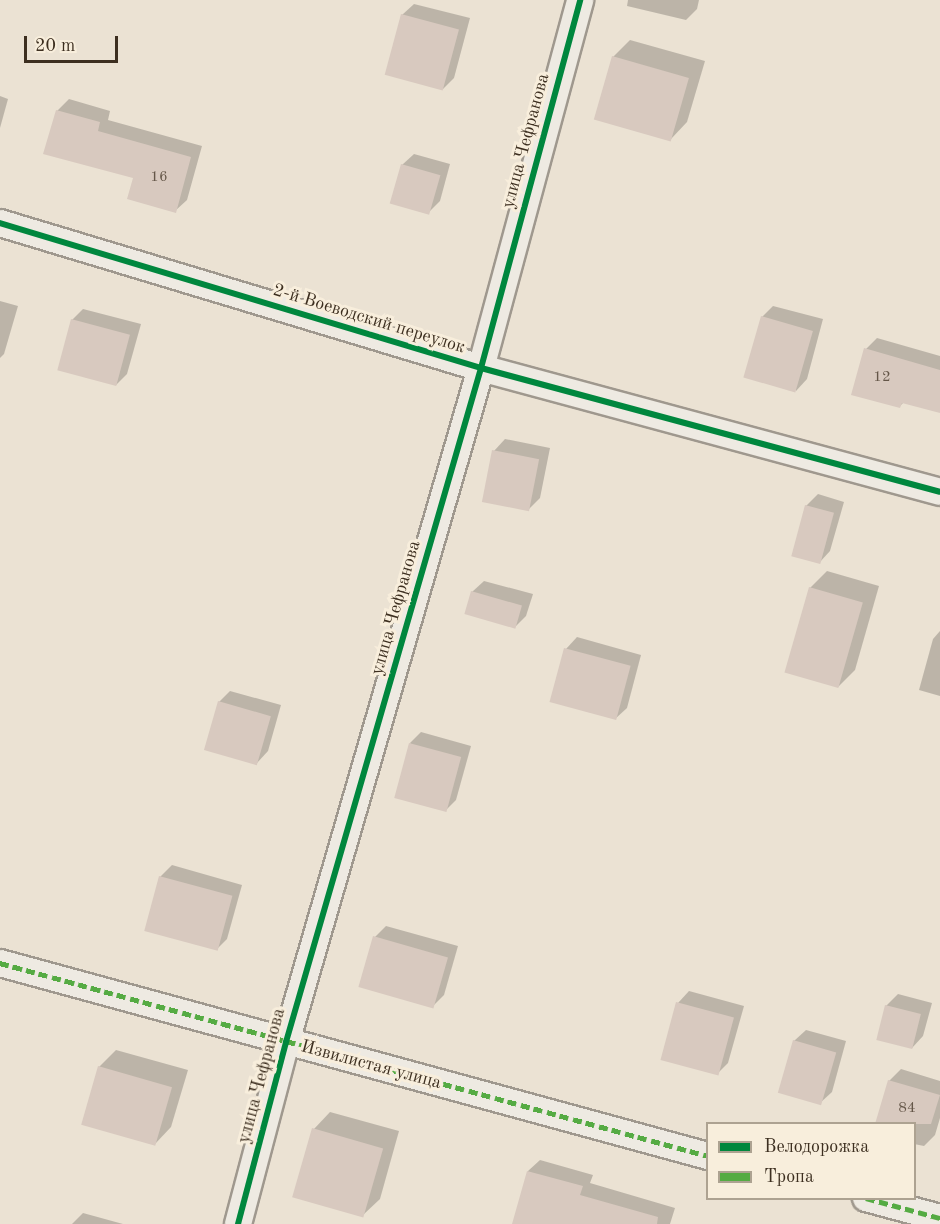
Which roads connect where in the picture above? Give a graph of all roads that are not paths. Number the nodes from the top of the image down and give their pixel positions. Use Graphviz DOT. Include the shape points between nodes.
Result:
graph roads {
  1 [pos="580,0"];
  2 [pos="0,223"];
  3 [pos="481,368"];
  4 [pos="940,492"];
  5 [pos="0,963"];
  6 [pos="286,1042"];
  7 [pos="706,1155"];
  8 [pos="873,1200"];
  9 [pos="940,1218"];
  10 [pos="238,1224"];
  1 -- 3 [label="street, улица Чефранова"];
  2 -- 3 [label="street, 2-й Воеводский переулок"];
  3 -- 4 [label="street, 2-й Воеводский переулок"];
  3 -- 6 [label="street, улица Чефранова"];
  5 -- 6 [label="street, Извилистая улица"];
  6 -- 7 [label="street, Извилистая улица"];
  6 -- 10 [label="street, улица Чефранова"];
  8 -- 9 [label="street"];
}
